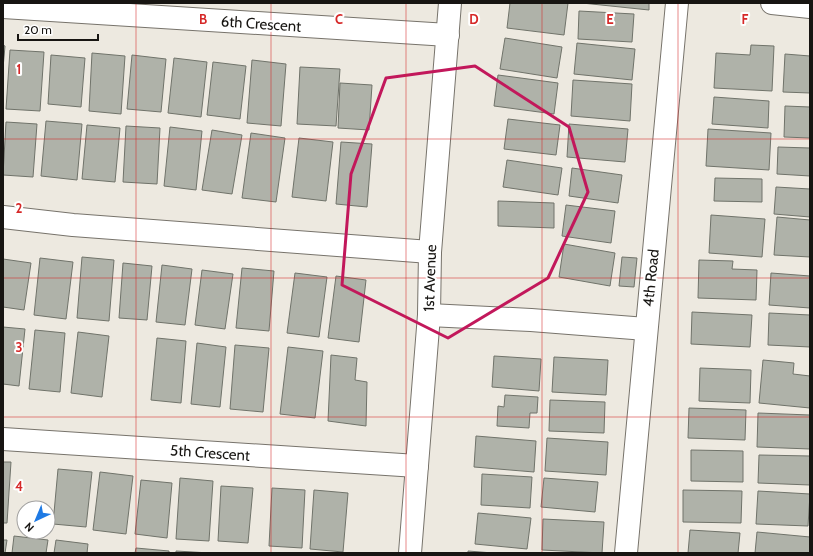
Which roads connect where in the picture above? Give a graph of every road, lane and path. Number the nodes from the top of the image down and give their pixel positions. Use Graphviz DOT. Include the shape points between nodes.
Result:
graph roads {
  1 [pos="450,3"];
  2 [pos="677,3"];
  3 [pos="772,3"];
  4 [pos="3,7"];
  5 [pos="810,7"];
  6 [pos="448,36"];
  7 [pos="3,217"];
  8 [pos="430,252"];
  9 [pos="429,315"];
  10 [pos="646,329"];
  11 [pos="3,439"];
  12 [pos="417,466"];
  13 [pos="410,553"];
  14 [pos="626,553"];
  1 -- 6 [label="street, 1st Avenue"];
  2 -- 10 [label="street, 4th Road"];
  3 -- 5 [label="street"];
  4 -- 6 [label="street, 6th Crescent"];
  6 -- 8 [label="street, 1st Avenue"];
  7 -- 8 [label="street" via="73,225"];
  8 -- 9 [label="street, 1st Avenue"];
  9 -- 10 [label="street"];
  9 -- 12 [label="street, 1st Avenue"];
  10 -- 14 [label="street, 4th Road"];
  11 -- 12 [label="street, 5th Crescent"];
  12 -- 13 [label="street, 1st Avenue"];
}
